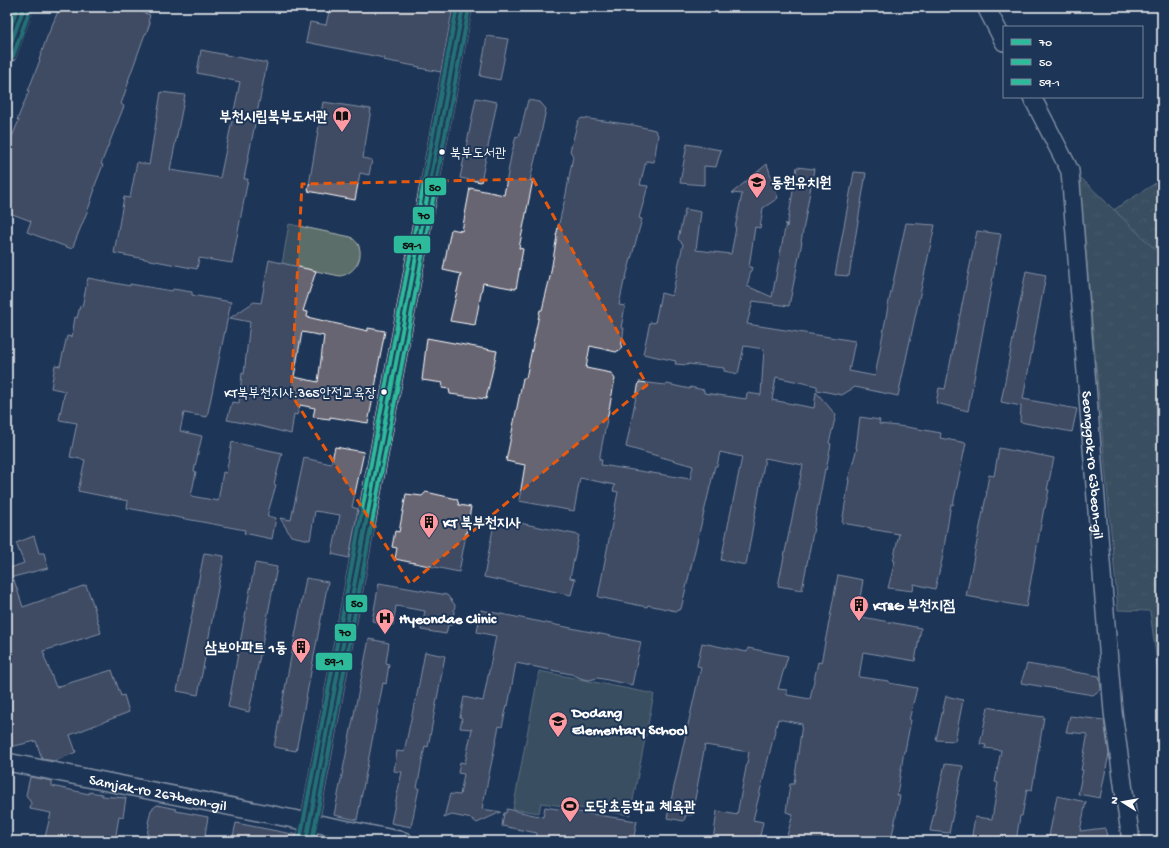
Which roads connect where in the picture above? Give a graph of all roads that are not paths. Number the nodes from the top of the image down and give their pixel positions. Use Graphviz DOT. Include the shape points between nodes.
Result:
graph roads {
  1 [pos="24,7"];
  2 [pos="463,7"];
  3 [pos="986,7"];
  4 [pos="1003,40"];
  5 [pos="7,54"];
  6 [pos="1033,98"];
  7 [pos="7,762"];
  8 [pos="310,823"];
  9 [pos="306,841"];
  10 [pos="404,841"];
  11 [pos="1131,841"];
  1 -- 5 [label="street"];
  2 -- 8 [label="street"];
  3 -- 4 [label="street"];
  6 -- 11 [label="street, Seonggok-ro 63beon-gil" via="1070,171 1113,712"];
  7 -- 8 [label="street, Samjak-ro 267beon-gil"];
  8 -- 9 [label="street"];
  8 -- 10 [label="street, Samjak-ro 267beon-gil"];
}
